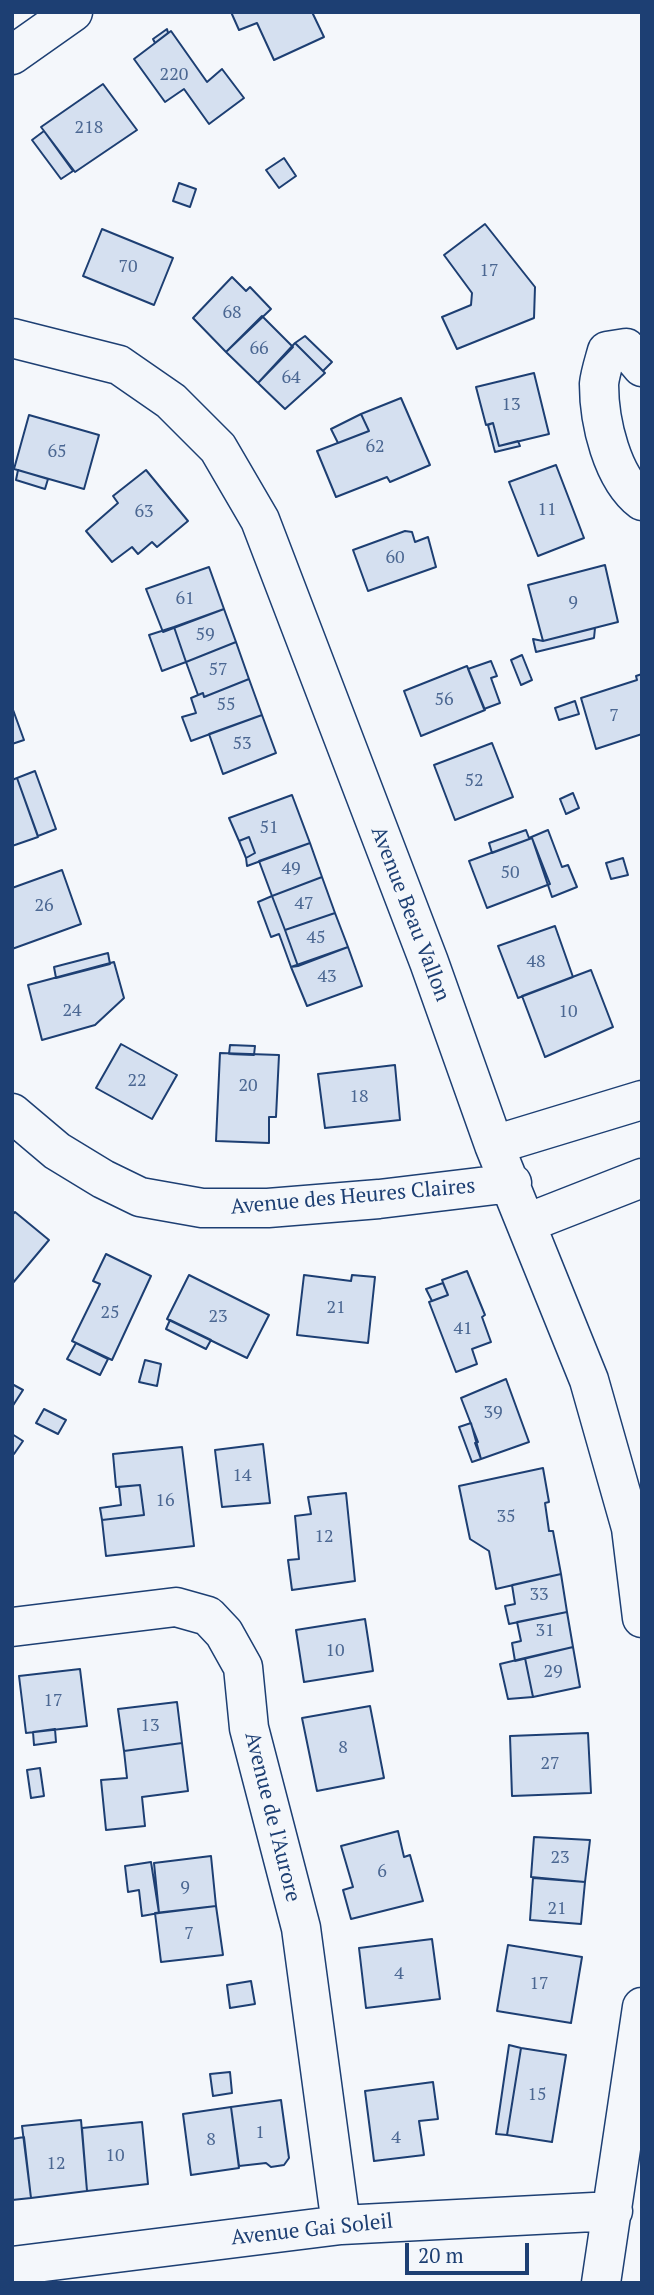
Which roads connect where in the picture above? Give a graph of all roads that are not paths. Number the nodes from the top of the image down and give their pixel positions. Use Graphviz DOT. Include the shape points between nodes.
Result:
graph roads {
  1 [pos="73,12"];
  2 [pos="12,55"];
  3 [pos="12,338"];
  4 [pos="642,367"];
  5 [pos="642,501"];
  6 [pos="642,1100"];
  7 [pos="12,1113"];
  8 [pos="495,1145"];
  9 [pos="642,1178"];
  10 [pos="512,1183"];
  11 [pos="527,1223"];
  12 [pos="642,1618"];
  13 [pos="12,1627"];
  14 [pos="642,2007"];
  15 [pos="614,2211"];
  16 [pos="341,2225"];
  17 [pos="12,2266"];
  18 [pos="601,2283"];
  1 -- 2 [label="street"];
  3 -- 8 [label="street, Avenue Beau Vallon" via="119,365 171,401 218,448 260,520"];
  4 -- 5 [label="street" via="626,348 607,351 599,383 610,455 628,491"];
  6 -- 8 [label="street"];
  7 -- 10 [label="street, Avenue des Heures Claires" via="57,1151 103,1179 140,1197 202,1208 268,1208"];
  8 -- 10 [label="street, Avenue Beau Vallon"];
  9 -- 11 [label="street"];
  10 -- 11 [label="street, Avenue Beau Vallon"];
  11 -- 12 [label="street, Avenue Beau Vallon" via="589,1380 631,1528"];
  13 -- 16 [label="street, Avenue de l'Aurore" via="176,1607 208,1616 224,1633 243,1667 249,1728 301,1928"];
  14 -- 15 [label="street"];
  15 -- 16 [label="street, Avenue Gai Soleil"];
  15 -- 18 [label="street"];
  16 -- 17 [label="street, Avenue Gai Soleil"];
}
